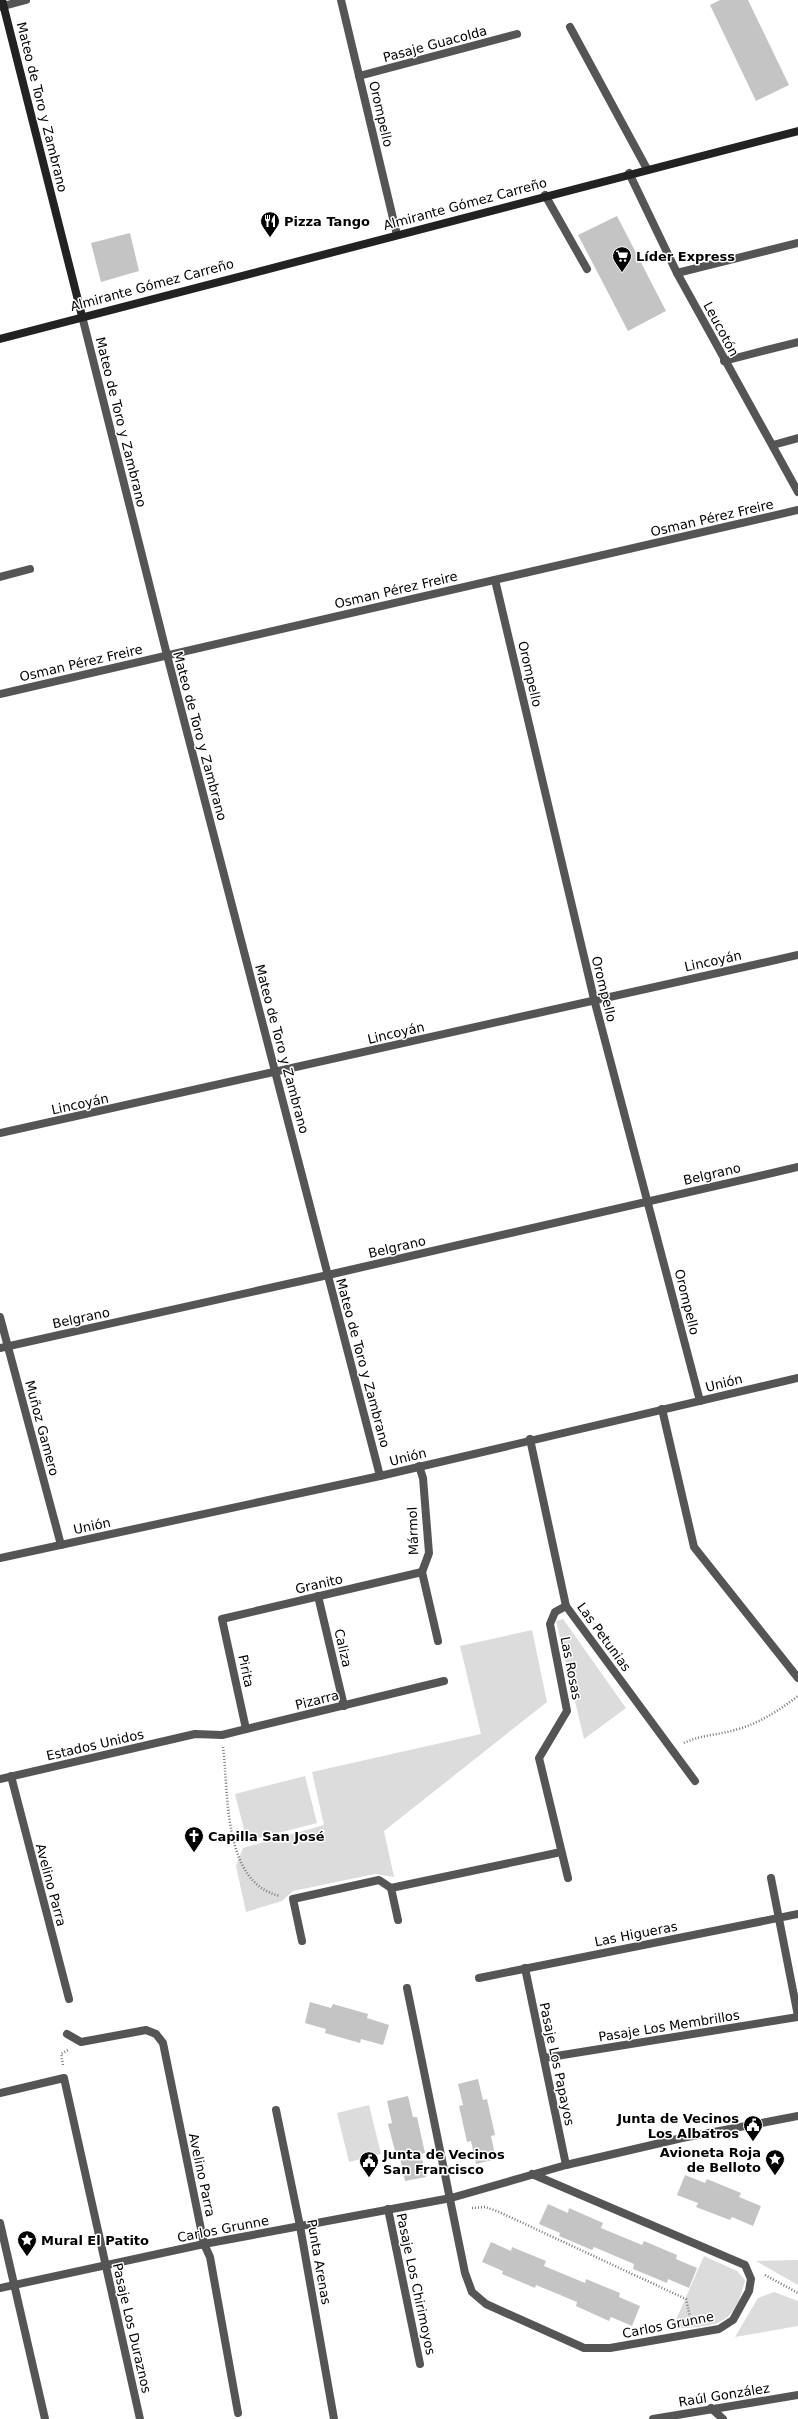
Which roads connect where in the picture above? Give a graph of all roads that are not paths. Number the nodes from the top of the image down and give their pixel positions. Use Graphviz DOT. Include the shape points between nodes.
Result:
graph roads {
  1 [pos="26,0"];
  2 [pos="341,0"];
  3 [pos="2,4"];
  4 [pos="570,27"];
  5 [pos="518,34"];
  6 [pos="360,76"];
  7 [pos="798,131"];
  8 [pos="647,169"];
  9 [pos="629,173"];
  10 [pos="545,195"];
  11 [pos="397,235"];
  12 [pos="798,243"];
  13 [pos="587,269"];
  14 [pos="677,272"];
  15 [pos="82,316"];
  16 [pos="0,339"];
  17 [pos="798,342"];
  18 [pos="724,361"];
  19 [pos="798,438"];
  20 [pos="773,445"];
  21 [pos="798,492"];
  22 [pos="798,510"];
  23 [pos="30,569"];
  24 [pos="0,577"];
  25 [pos="495,580"];
  26 [pos="167,655"];
  27 [pos="0,694"];
  28 [pos="798,955"];
  29 [pos="594,999"];
  30 [pos="276,1073"];
  31 [pos="0,1133"];
  32 [pos="798,1166"];
  33 [pos="648,1201"];
  34 [pos="328,1275"];
  35 [pos="0,1317"];
  36 [pos="4,1347"];
  37 [pos="798,1378"];
  38 [pos="700,1401"];
  39 [pos="662,1409"];
  40 [pos="530,1439"];
  41 [pos="419,1466"];
  42 [pos="380,1476"];
  43 [pos="61,1545"];
  44 [pos="0,1558"];
  45 [pos="422,1572"];
  46 [pos="318,1596"];
  47 [pos="566,1606"];
  48 [pos="222,1619"];
  49 [pos="438,1641"];
  50 [pos="798,1678"];
  51 [pos="444,1681"];
  52 [pos="344,1706"];
  53 [pos="246,1729"];
  54 [pos="195,1734"];
  55 [pos="11,1776"];
  56 [pos="0,1779"];
  57 [pos="695,1781"];
  58 [pos="562,1852"];
  59 [pos="568,1878"];
  60 [pos="771,1878"];
  61 [pos="391,1888"];
  62 [pos="798,1914"];
  63 [pos="779,1918"];
  64 [pos="398,1920"];
  65 [pos="302,1941"];
  66 [pos="525,1968"];
  67 [pos="479,1978"];
  68 [pos="407,1988"];
  69 [pos="69,1999"];
  70 [pos="798,2017"];
  71 [pos="67,2034"];
  72 [pos="544,2058"];
  73 [pos="0,2093"];
  74 [pos="276,2110"];
  75 [pos="798,2116"];
  76 [pos="566,2165"];
  77 [pos="532,2174"];
  78 [pos="451,2198"];
  79 [pos="388,2209"];
  80 [pos="0,2223"];
  81 [pos="300,2226"];
  82 [pos="204,2244"];
  83 [pos="105,2266"];
  84 [pos="14,2285"];
  85 [pos="0,2288"];
  86 [pos="420,2364"];
  87 [pos="798,2395"];
  88 [pos="711,2408"];
  89 [pos="238,2413"];
  90 [pos="45,2419"];
  91 [pos="140,2419"];
  92 [pos="334,2419"];
  93 [pos="653,2419"];
  94 [pos="723,2419"];
  1 -- 3 [label="street"];
  2 -- 6 [label="street, Orompello"];
  3 -- 15 [label="street, Mateo de Toro y Zambrano"];
  4 -- 8 [label="street"];
  5 -- 6 [label="street, Pasaje Guacolda"];
  6 -- 11 [label="street, Orompello"];
  7 -- 8 [label="street, Almirante Gómez Carreño"];
  8 -- 9 [label="street, Almirante Gómez Carreño"];
  9 -- 10 [label="street, Almirante Gómez Carreño"];
  9 -- 14 [label="street, Leucotón"];
  10 -- 11 [label="street, Almirante Gómez Carreño"];
  10 -- 13 [label="street"];
  11 -- 15 [label="street, Almirante Gómez Carreño"];
  12 -- 14 [label="street"];
  14 -- 18 [label="street, Leucotón"];
  15 -- 16 [label="street, Almirante Gómez Carreño"];
  15 -- 26 [label="street, Mateo de Toro y Zambrano"];
  17 -- 18 [label="street"];
  18 -- 20 [label="street, Leucotón"];
  19 -- 20 [label="street"];
  20 -- 21 [label="street, Leucotón"];
  22 -- 25 [label="street, Osman Pérez Freire"];
  23 -- 24 [label="street"];
  25 -- 26 [label="street, Osman Pérez Freire"];
  25 -- 29 [label="street, Orompello"];
  26 -- 27 [label="street, Osman Pérez Freire"];
  26 -- 30 [label="street, Mateo de Toro y Zambrano"];
  28 -- 29 [label="street, Lincoyán"];
  29 -- 30 [label="street, Lincoyán"];
  29 -- 33 [label="street, Orompello"];
  30 -- 31 [label="street, Lincoyán"];
  30 -- 34 [label="street, Mateo de Toro y Zambrano"];
  32 -- 33 [label="street, Belgrano"];
  33 -- 34 [label="street, Belgrano"];
  33 -- 38 [label="street, Orompello"];
  34 -- 36 [label="street, Belgrano"];
  34 -- 42 [label="street, Mateo de Toro y Zambrano"];
  35 -- 36 [label="street, Muñoz Gamero"];
  36 -- 43 [label="street, Muñoz Gamero"];
  37 -- 38 [label="street, Unión"];
  38 -- 39 [label="street, Unión"];
  39 -- 40 [label="street, Unión"];
  39 -- 50 [label="street" via="694,1547"];
  40 -- 41 [label="street, Unión"];
  40 -- 47 [label="street, Las Petunias"];
  41 -- 42 [label="street, Unión"];
  41 -- 45 [label="street, Mármol" via="423,1478 429,1553"];
  42 -- 43 [label="street, Unión"];
  43 -- 44 [label="street, Unión"];
  45 -- 46 [label="street, Granito"];
  45 -- 49 [label="street, Mármol"];
  46 -- 48 [label="street, Granito"];
  46 -- 52 [label="street, Caliza"];
  47 -- 57 [label="street, Las Petunias"];
  47 -- 58 [label="street, Las Rosas" via="555,1612 550,1624 567,1711 539,1758"];
  48 -- 53 [label="street, Pirita"];
  51 -- 52 [label="street, Pizarra"];
  52 -- 53 [label="street, Pizarra"];
  53 -- 54 [label="street, Pizarra" via="222,1735"];
  54 -- 55 [label="street, Estados Unidos"];
  55 -- 56 [label="street, Estados Unidos"];
  55 -- 69 [label="street, Avelino Parra"];
  58 -- 59 [label="street, Las Rosas"];
  58 -- 61 [label="street"];
  60 -- 63 [label="street"];
  61 -- 64 [label="street"];
  61 -- 65 [label="street" via="379,1880 293,1899"];
  62 -- 63 [label="street, Las Higueras"];
  63 -- 66 [label="street, Las Higueras"];
  63 -- 70 [label="street"];
  66 -- 67 [label="street, Las Higueras"];
  66 -- 72 [label="street, Pasaje Los Papayos"];
  68 -- 78 [label="street, Carlos Grunne"];
  70 -- 72 [label="street, Pasaje Los Membrillos"];
  71 -- 82 [label="street, Avelino Parra" via="81,2042 146,2030 156,2034 163,2044"];
  72 -- 76 [label="street, Pasaje Los Papayos"];
  73 -- 83 [label="street, Pasaje Los Duraznos" via="64,2078"];
  74 -- 81 [label="street, Punta Arenas"];
  75 -- 76 [label="street, Carlos Grunne" via="682,2138"];
  76 -- 77 [label="street, Carlos Grunne"];
  77 -- 78 [label="street, Carlos Grunne"];
  77 -- 78 [label="street, Carlos Grunne" via="745,2265 751,2279 749,2291 733,2320 719,2329 694,2334 610,2348 584,2348 486,2304 472,2292 465,2273"];
  78 -- 79 [label="street, Carlos Grunne"];
  79 -- 81 [label="street, Carlos Grunne"];
  79 -- 86 [label="street, Pasaje Los Chirimoyos"];
  80 -- 84 [label="street"];
  81 -- 82 [label="street, Carlos Grunne"];
  81 -- 92 [label="street, Punta Arenas"];
  82 -- 83 [label="street, Carlos Grunne"];
  82 -- 89 [label="street, Avelino Parra" via="210,2257"];
  83 -- 84 [label="street, Carlos Grunne"];
  83 -- 91 [label="street, Pasaje Los Duraznos"];
  84 -- 85 [label="street, Carlos Grunne"];
  84 -- 90 [label="street"];
  87 -- 88 [label="street, Raúl González"];
  88 -- 93 [label="street, Raúl González"];
  88 -- 94 [label="street"];
}
